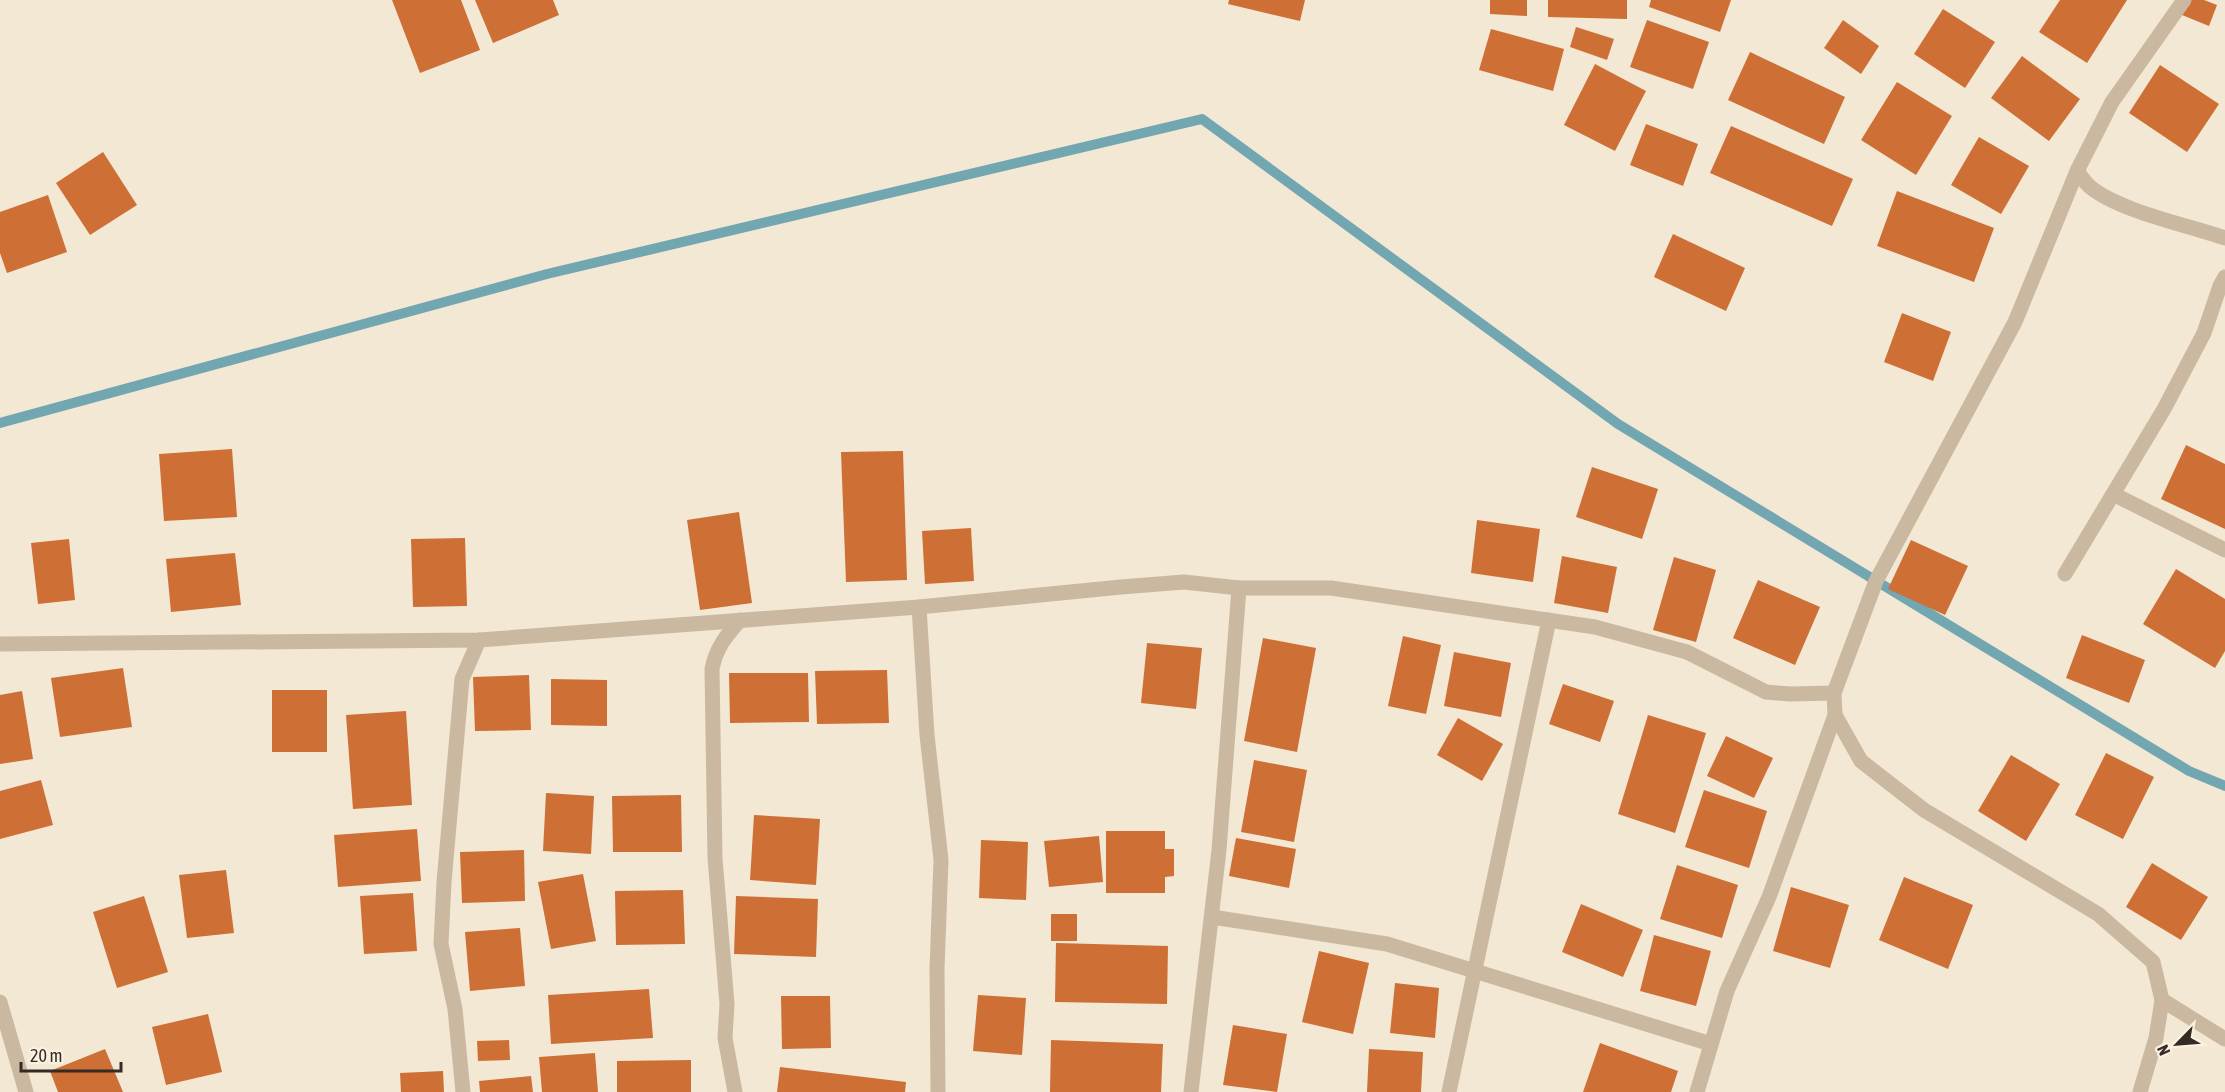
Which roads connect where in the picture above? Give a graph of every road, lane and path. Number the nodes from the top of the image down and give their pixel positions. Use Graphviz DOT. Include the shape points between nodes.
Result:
graph roads {
  1 [pos="2184,0"];
  2 [pos="2077,171"];
  3 [pos="2225,238"];
  4 [pos="2225,278"];
  5 [pos="2113,494"];
  6 [pos="2225,550"];
  7 [pos="2065,574"];
  8 [pos="1239,588"];
  9 [pos="919,607"];
  10 [pos="740,620"];
  11 [pos="1549,620"];
  12 [pos="479,640"];
  13 [pos="0,644"];
  14 [pos="1834,693"];
  15 [pos="1835,715"];
  16 [pos="1212,917"];
  17 [pos="1474,971"];
  18 [pos="2162,1000"];
  19 [pos="0,1002"];
  20 [pos="2225,1039"];
  21 [pos="1711,1044"];
  22 [pos="26,1092"];
  23 [pos="463,1092"];
  24 [pos="735,1092"];
  25 [pos="939,1092"];
  26 [pos="1191,1092"];
  27 [pos="1449,1092"];
  28 [pos="1697,1092"];
  29 [pos="2140,1092"];
  1 -- 2 [label="street" via="2112,102"];
  2 -- 3 [label="street" via="2105,197"];
  2 -- 14 [label="street" via="2015,322 1876,581"];
  4 -- 5 [label="street" via="2204,333"];
  5 -- 6 [label="street"];
  5 -- 7 [label="street"];
  8 -- 9 [label="street" via="1184,582"];
  8 -- 11 [label="street" via="1331,588"];
  8 -- 16 [label="street"];
  9 -- 10 [label="street"];
  9 -- 25 [label="street" via="940,860"];
  10 -- 12 [label="street"];
  10 -- 24 [label="street" via="721,642 712,669 715,858 727,1004 725,1038"];
  11 -- 14 [label="street" via="1594,627 1687,652 1766,692"];
  11 -- 17 [label="street"];
  12 -- 13 [label="street"];
  12 -- 23 [label="street" via="462,679 441,944 454,1010"];
  14 -- 15 [label="street"];
  15 -- 18 [label="street" via="1861,761 1924,810 2098,914 2125,936 2153,962"];
  15 -- 21 [label="street" via="1768,897 1727,991"];
  16 -- 17 [label="street" via="1387,944"];
  16 -- 26 [label="street"];
  17 -- 21 [label="street"];
  17 -- 27 [label="street"];
  18 -- 20 [label="street"];
  18 -- 29 [label="street" via="2156,1038"];
  19 -- 22 [label="street"];
  21 -- 28 [label="street"];
}
